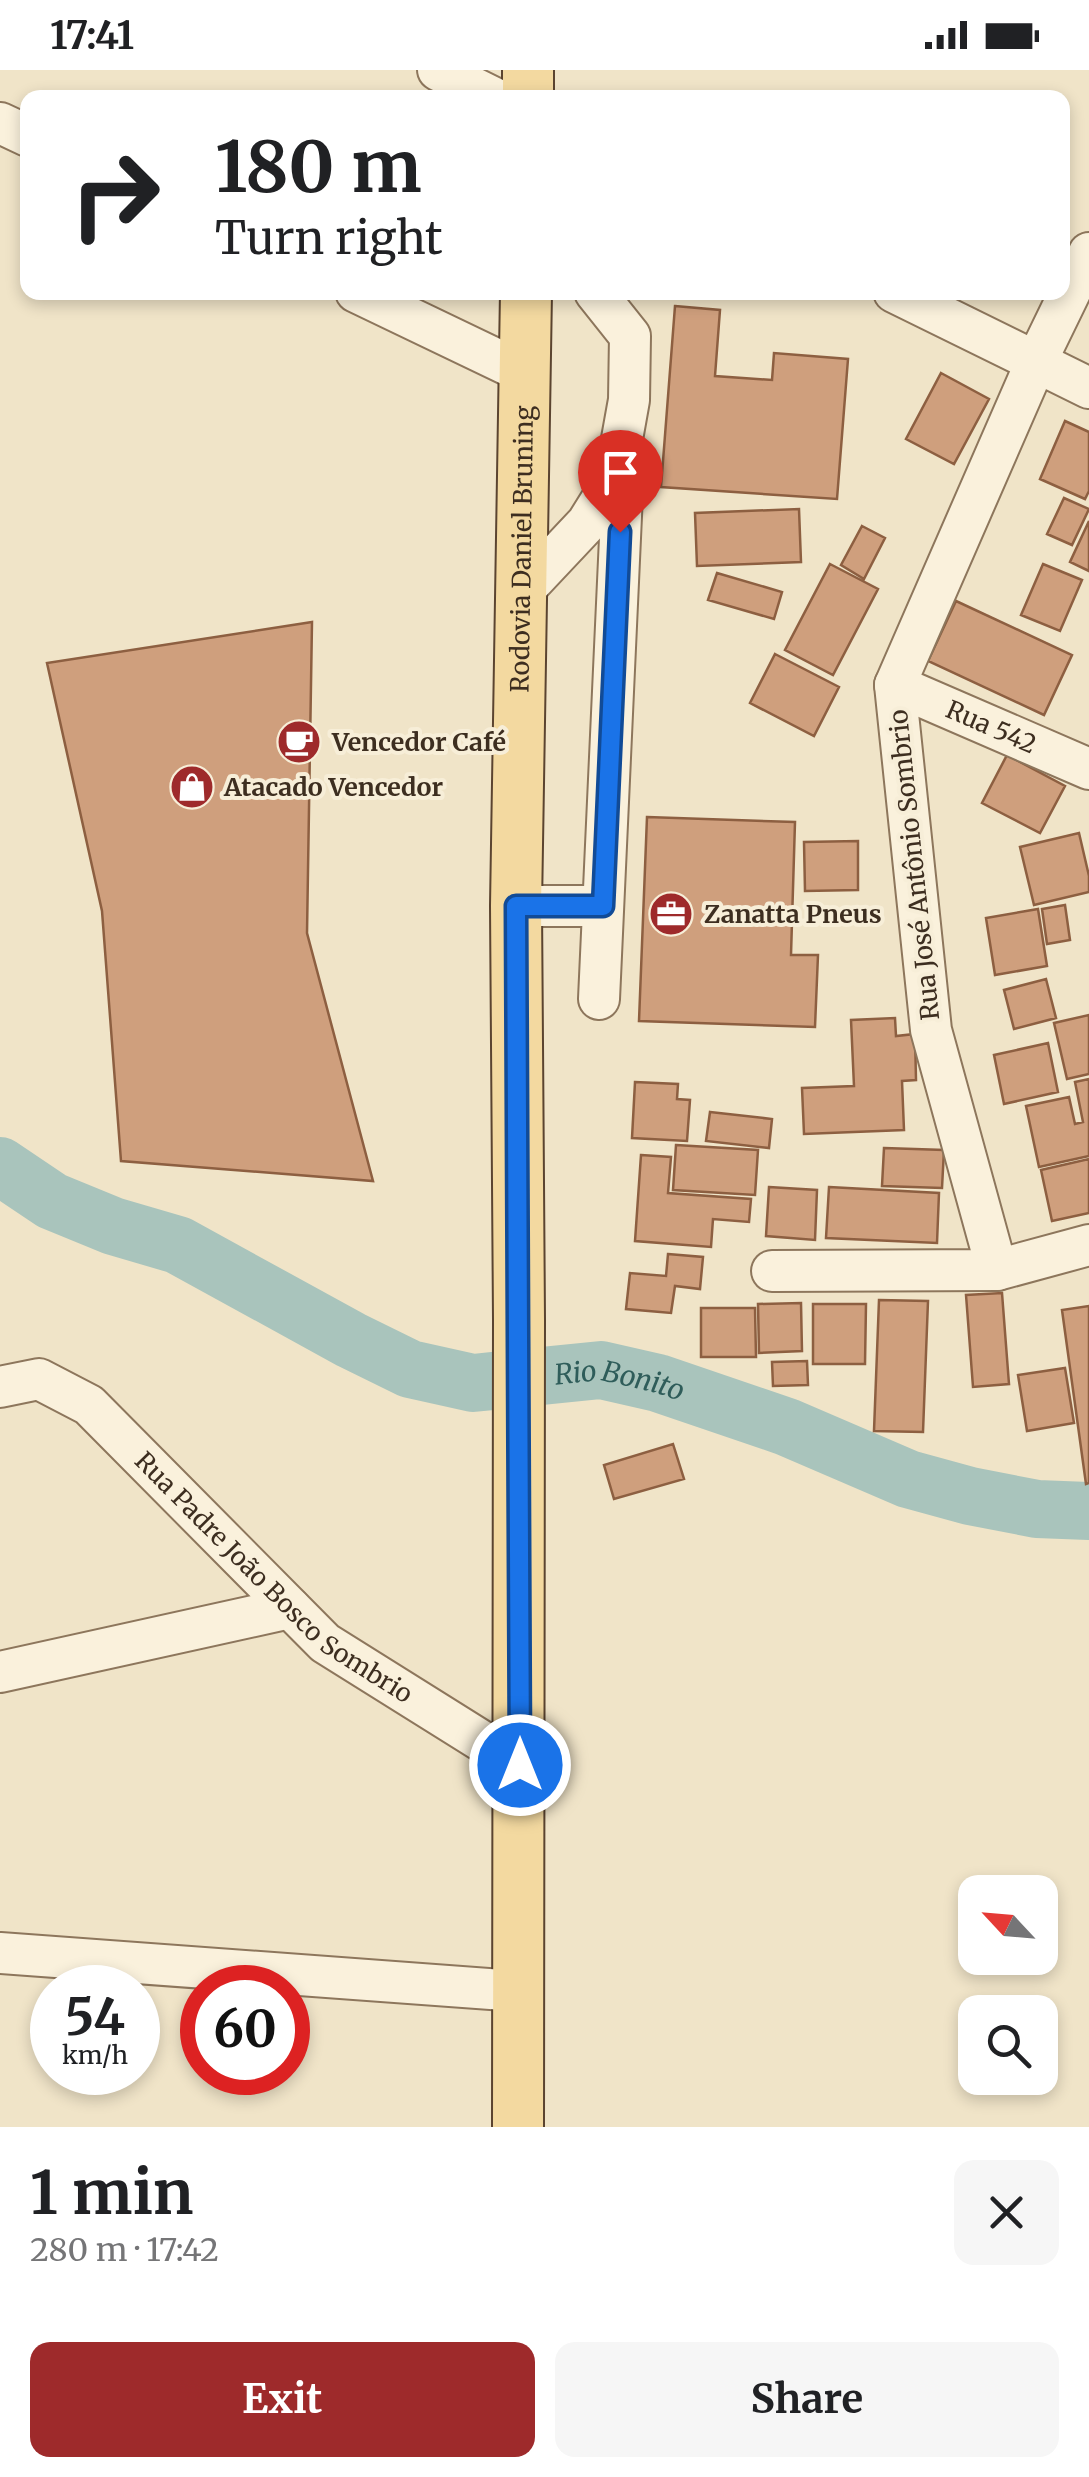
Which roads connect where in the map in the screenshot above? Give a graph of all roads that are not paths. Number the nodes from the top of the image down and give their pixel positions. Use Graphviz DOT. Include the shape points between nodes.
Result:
graph roads {
  1 [pos="438,70"];
  2 [pos="478,90"];
  3 [pos="1089,252"];
  4 [pos="1070,291"];
  5 [pos="373,300"];
  6 [pos="526,300"];
  7 [pos="601,300"];
  8 [pos="910,300"];
  9 [pos="1066,300"];
  10 [pos="1036,362"];
  11 [pos="525,372"];
  12 [pos="1089,388"];
  13 [pos="615,478"];
  14 [pos="524,591"];
  15 [pos="895,685"];
  16 [pos="1089,769"];
  17 [pos="516,906"];
  18 [pos="603,906"];
  19 [pos="598,999"];
  20 [pos="1089,1245"];
  21 [pos="997,1270"];
  22 [pos="772,1271"];
  23 [pos="0,1388"];
  24 [pos="290,1608"];
  25 [pos="0,1672"];
  26 [pos="520,1765"];
  27 [pos="0,1954"];
  28 [pos="517,1991"];
  29 [pos="518,2127"];
  1 -- 2 [label="street"];
  3 -- 4 [label="street, Rua José Antônio Sombrio"];
  5 -- 11 [label="street"];
  6 -- 11 [label="main road, Rodovia Daniel Bruning"];
  7 -- 13 [label="street" via="630,336 630,400"];
  8 -- 10 [label="street"];
  9 -- 10 [label="street, Rua José Antônio Sombrio"];
  10 -- 12 [label="street"];
  10 -- 15 [label="street, Rua José Antônio Sombrio"];
  11 -- 14 [label="main road, Rodovia Daniel Bruning"];
  13 -- 14 [label="street" via="587,522"];
  13 -- 18 [label="street" via="622,494"];
  14 -- 17 [label="main road, Rodovia Daniel Bruning"];
  15 -- 16 [label="street, Rua 542"];
  15 -- 21 [label="street, Rua José Antônio Sombrio" via="931,1030"];
  17 -- 18 [label="street"];
  17 -- 26 [label="main road, Rodovia Daniel Bruning"];
  18 -- 19 [label="street"];
  20 -- 21 [label="street"];
  21 -- 22 [label="street"];
  23 -- 24 [label="street, Rua Padre João Bosco Sombrio" via="39,1379 89,1405"];
  24 -- 25 [label="street"];
  24 -- 26 [label="street, Rua Padre João Bosco Sombrio" via="325,1643"];
  26 -- 28 [label="main road, Rodovia Daniel Bruning"];
  27 -- 28 [label="street"];
  28 -- 29 [label="main road, Rodovia Daniel Bruning"];
}
